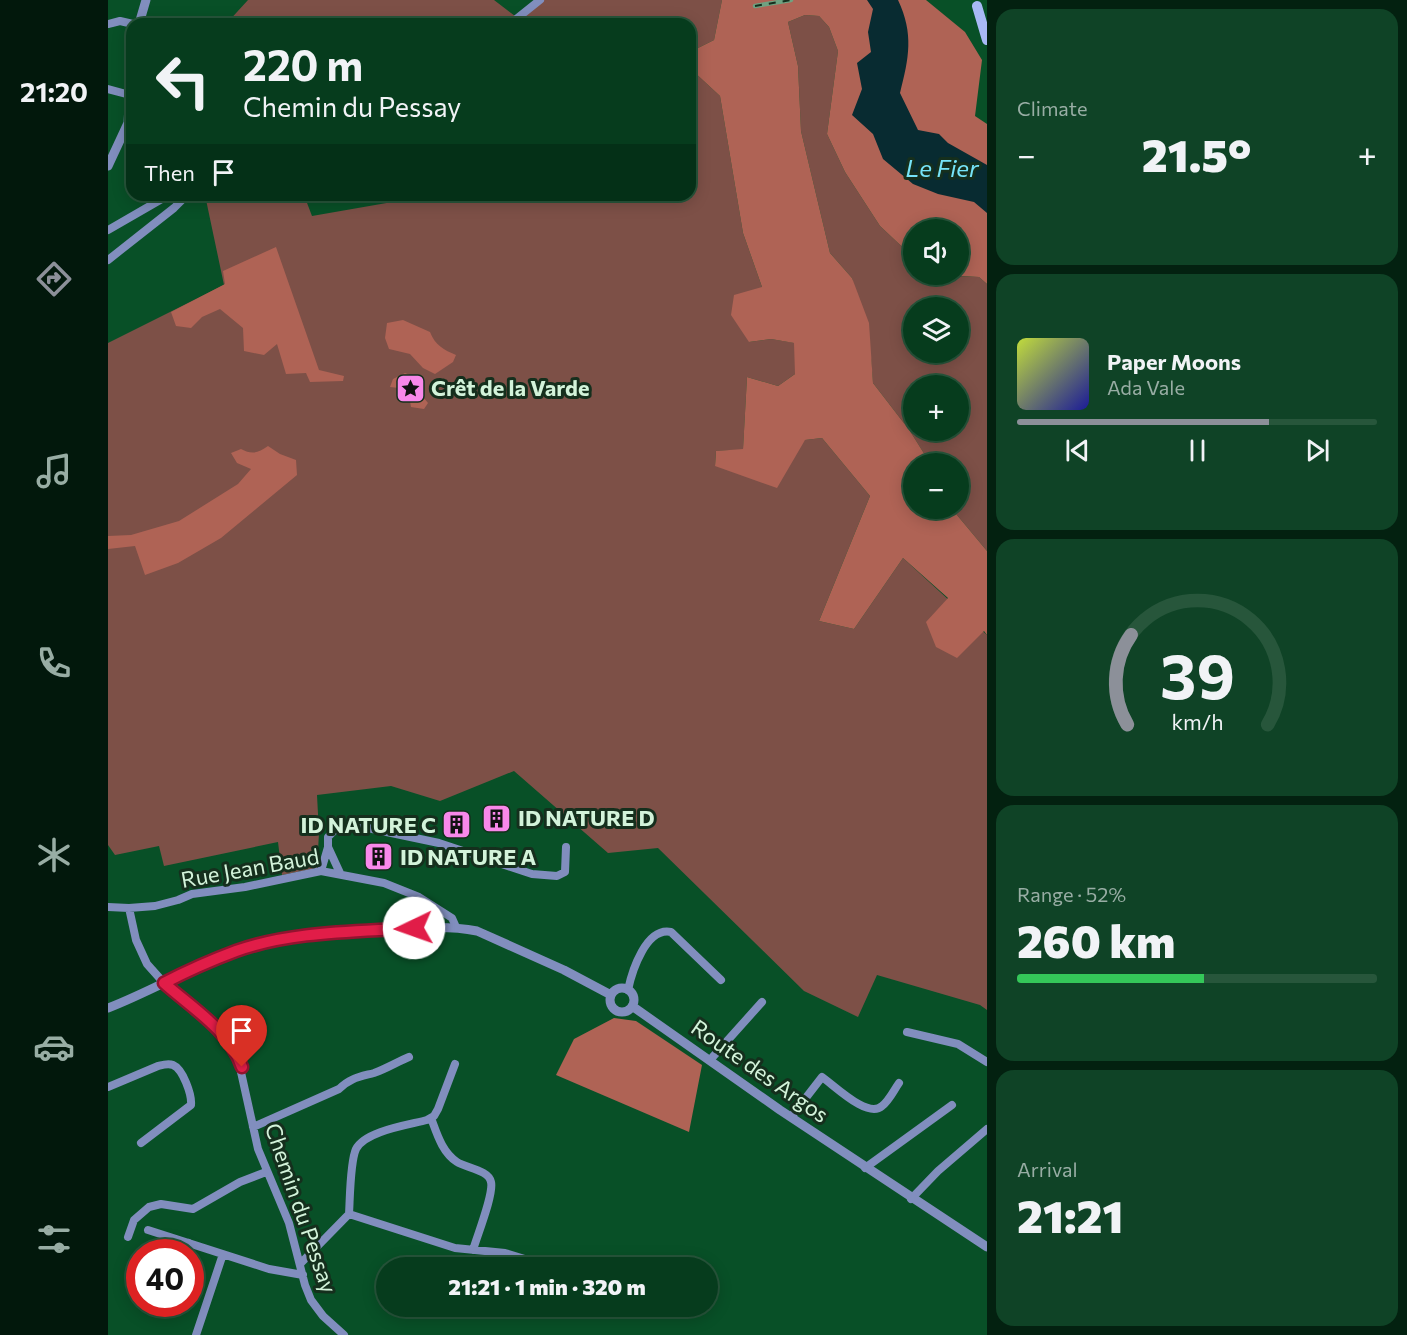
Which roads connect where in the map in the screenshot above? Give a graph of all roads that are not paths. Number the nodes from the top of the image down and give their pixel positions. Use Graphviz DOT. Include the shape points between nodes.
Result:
graph roads {
  1 [pos="146,0"];
  2 [pos="540,0"];
  3 [pos="976,3"];
  4 [pos="141,18"];
  5 [pos="518,18"];
  6 [pos="987,21"];
  7 [pos="126,22"];
  8 [pos="108,24"];
  9 [pos="987,40"];
  10 [pos="108,89"];
  11 [pos="126,89"];
  12 [pos="126,131"];
  13 [pos="108,166"];
  14 [pos="158,201"];
  15 [pos="180,201"];
  16 [pos="108,230"];
  17 [pos="108,260"];
  18 [pos="328,847"];
  19 [pos="566,847"];
  20 [pos="321,871"];
  21 [pos="340,873"];
  22 [pos="108,907"];
  23 [pos="129,908"];
  24 [pos="456,927"];
  25 [pos="722,980"];
  26 [pos="164,983"];
  27 [pos="628,990"];
  28 [pos="611,995"];
  29 [pos="762,1002"];
  30 [pos="632,1006"];
  31 [pos="108,1008"];
  32 [pos="907,1032"];
  33 [pos="409,1057"];
  34 [pos="710,1060"];
  35 [pos="987,1062"];
  36 [pos="455,1064"];
  37 [pos="899,1083"];
  38 [pos="108,1087"];
  39 [pos="952,1105"];
  40 [pos="791,1117"];
  41 [pos="431,1118"];
  42 [pos="254,1127"];
  43 [pos="987,1129"];
  44 [pos="141,1143"];
  45 [pos="961,1144"];
  46 [pos="866,1168"];
  47 [pos="266,1172"];
  48 [pos="909,1197"];
  49 [pos="349,1214"];
  50 [pos="148,1230"];
  51 [pos="128,1237"];
  52 [pos="176,1239"];
  53 [pos="987,1247"];
  54 [pos="204,1248"];
  55 [pos="473,1250"];
  56 [pos="223,1254"];
  57 [pos="519,1257"];
  58 [pos="300,1264"];
  59 [pos="303,1275"];
  60 [pos="196,1335"];
  61 [pos="344,1335"];
  1 -- 4 [label="street"];
  2 -- 5 [label="street"];
  3 -- 6 [label="main road"];
  3 -- 9 [label="main road"];
  7 -- 8 [label="street"];
  10 -- 11 [label="street"];
  12 -- 13 [label="street"];
  14 -- 16 [label="street"];
  15 -- 17 [label="street"];
  18 -- 19 [label="street" via="328,837 337,828 358,826 439,843 548,877 565,872"];
  18 -- 20 [label="street"];
  18 -- 21 [label="street"];
  20 -- 21 [label="street, Rue Jean Baud"];
  20 -- 23 [label="street, Rue Jean Baud"];
  21 -- 24 [label="street, Rue Jean Baud" via="384,883 419,897 452,918"];
  22 -- 23 [label="street, Rue Jean Baud"];
  23 -- 26 [label="street, Chemin du Pessay" via="141,953"];
  24 -- 26 [label="street" via="317,934 276,941 237,951"];
  24 -- 28 [label="street" via="477,931"];
  25 -- 27 [label="street" via="666,931 647,942 632,971"];
  26 -- 31 [label="street"];
  26 -- 42 [label="street, Chemin du Pessay" via="232,1044 242,1067"];
  27 -- 28 [label="street" via="615,990"];
  27 -- 30 [label="street" via="633,996"];
  28 -- 30 [label="street" via="616,1010 624,1012"];
  29 -- 34 [label="street"];
  30 -- 34 [label="street, Route des Argos"];
  32 -- 35 [label="street" via="958,1044"];
  33 -- 42 [label="street" via="350,1080 339,1089"];
  34 -- 40 [label="street, Route des Argos"];
  36 -- 41 [label="street"];
  37 -- 40 [label="street" via="882,1107 874,1110 865,1109 822,1077"];
  38 -- 44 [label="street" via="166,1064 179,1070 191,1106"];
  39 -- 46 [label="street"];
  40 -- 46 [label="street, Route des Argos"];
  41 -- 49 [label="street" via="361,1142 353,1156"];
  41 -- 55 [label="street" via="449,1155 491,1181"];
  42 -- 47 [label="street, Chemin du Pessay"];
  43 -- 48 [label="street"];
  45 -- 48 [label="street"];
  46 -- 48 [label="street, Route des Argos"];
  47 -- 51 [label="street" via="193,1209 161,1204 149,1207 135,1220"];
  47 -- 58 [label="street, Chemin du Pessay" via="289,1223"];
  48 -- 53 [label="street, Route des Argos"];
  49 -- 55 [label="street" via="455,1248"];
  49 -- 58 [label="street"];
  50 -- 52 [label="street"];
  54 -- 56 [label="street"];
  55 -- 57 [label="street"];
  56 -- 59 [label="street"];
  56 -- 60 [label="street"];
  58 -- 59 [label="street, Chemin du Pessay"];
  59 -- 61 [label="street, Chemin du Pessay" via="311,1300"];
}
